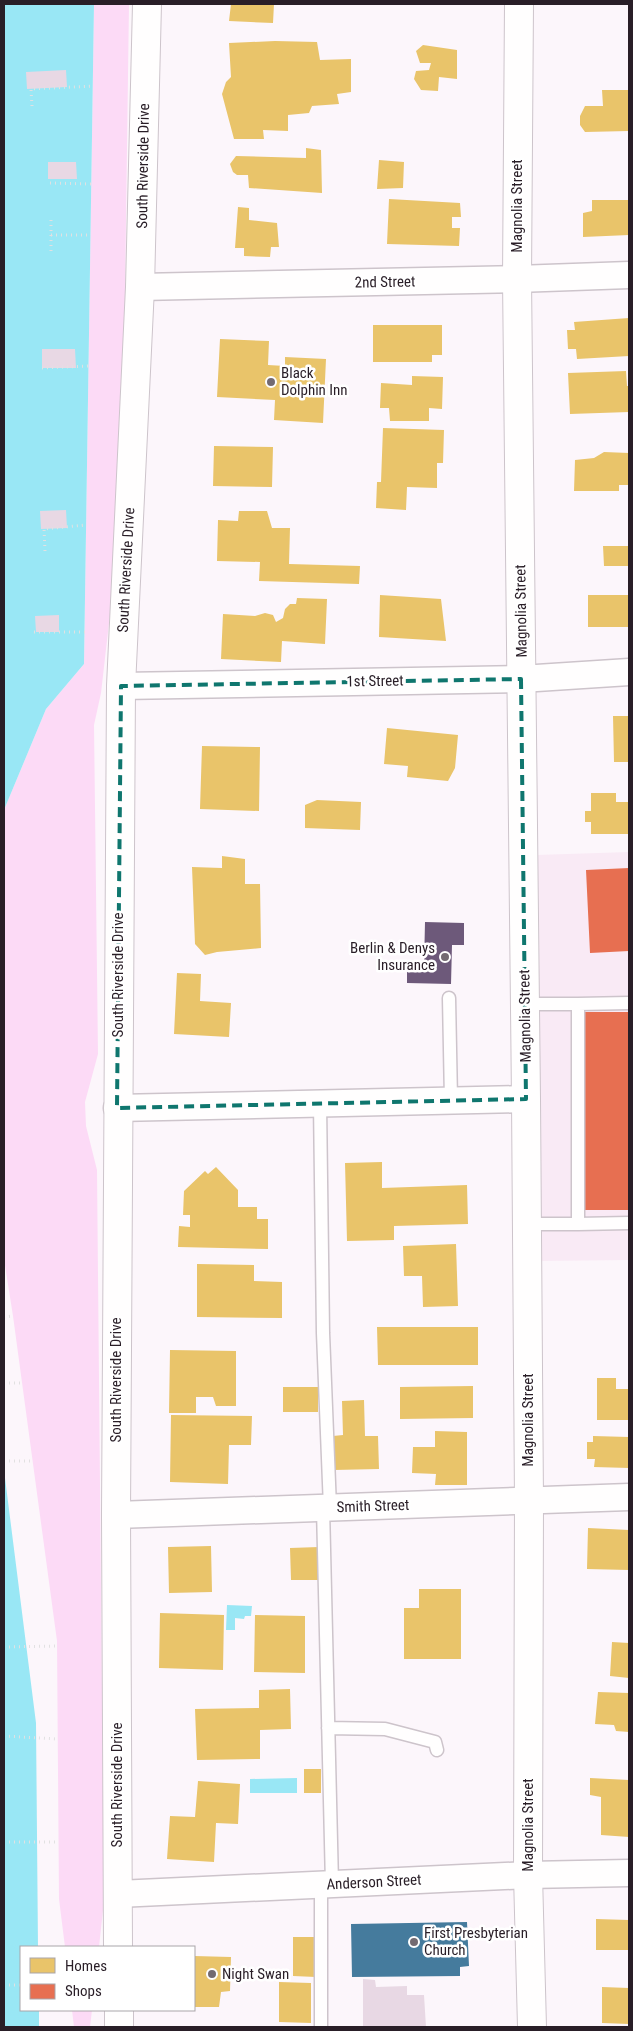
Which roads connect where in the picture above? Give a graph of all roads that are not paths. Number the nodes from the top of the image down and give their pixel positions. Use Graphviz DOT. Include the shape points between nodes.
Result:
graph roads {
  1 [pos="147,4"];
  2 [pos="519,4"];
  3 [pos="629,274"];
  4 [pos="517,279"];
  5 [pos="140,287"];
  6 [pos="629,672"];
  7 [pos="521,679"];
  8 [pos="120,686"];
  9 [pos="449,998"];
  10 [pos="525,1004"];
  11 [pos="578,1004"];
  12 [pos="629,1004"];
  13 [pos="526,1098"];
  14 [pos="450,1100"];
  15 [pos="320,1104"];
  16 [pos="117,1108"];
  17 [pos="629,1223"];
  18 [pos="527,1224"];
  19 [pos="578,1224"];
  20 [pos="629,1497"];
  21 [pos="529,1501"];
  22 [pos="327,1508"];
  23 [pos="116,1515"];
  24 [pos="328,1728"];
  25 [pos="437,1750"];
  26 [pos="629,1873"];
  27 [pos="528,1875"];
  28 [pos="326,1884"];
  29 [pos="118,1894"];
  30 [pos="118,1946"];
  31 [pos="119,2011"];
  32 [pos="119,2027"];
  33 [pos="321,2027"];
  34 [pos="532,2027"];
  1 -- 5 [label="street, South Riverside Drive"];
  2 -- 4 [label="street, Magnolia Street"];
  3 -- 4 [label="street, 2nd Street"];
  4 -- 5 [label="street, 2nd Street"];
  4 -- 7 [label="street, Magnolia Street"];
  5 -- 8 [label="street, South Riverside Drive"];
  6 -- 7 [label="street, 1st Street"];
  7 -- 8 [label="street, 1st Street"];
  7 -- 10 [label="street, Magnolia Street"];
  8 -- 16 [label="street, South Riverside Drive"];
  9 -- 14 [label="lane"];
  10 -- 11 [label="lane"];
  10 -- 13 [label="street, Magnolia Street"];
  11 -- 12 [label="lane"];
  11 -- 19 [label="lane"];
  13 -- 14 [label="street"];
  13 -- 18 [label="street, Magnolia Street"];
  14 -- 15 [label="street"];
  15 -- 16 [label="street"];
  15 -- 22 [label="lane"];
  16 -- 23 [label="street, South Riverside Drive"];
  17 -- 19 [label="lane"];
  18 -- 19 [label="lane"];
  18 -- 21 [label="street, Magnolia Street"];
  20 -- 21 [label="street, Smith Street"];
  21 -- 22 [label="street, Smith Street"];
  21 -- 27 [label="street, Magnolia Street"];
  22 -- 23 [label="street, Smith Street"];
  22 -- 24 [label="lane"];
  23 -- 29 [label="street, South Riverside Drive"];
  24 -- 25 [label="lane" via="384,1729 435,1742"];
  24 -- 28 [label="lane"];
  26 -- 27 [label="street, Anderson Street"];
  27 -- 28 [label="street, Anderson Street"];
  27 -- 34 [label="street, Magnolia Street"];
  28 -- 29 [label="street, Anderson Street"];
  28 -- 33 [label="lane"];
  29 -- 30 [label="street, South Riverside Drive"];
  31 -- 32 [label="street"];
}
